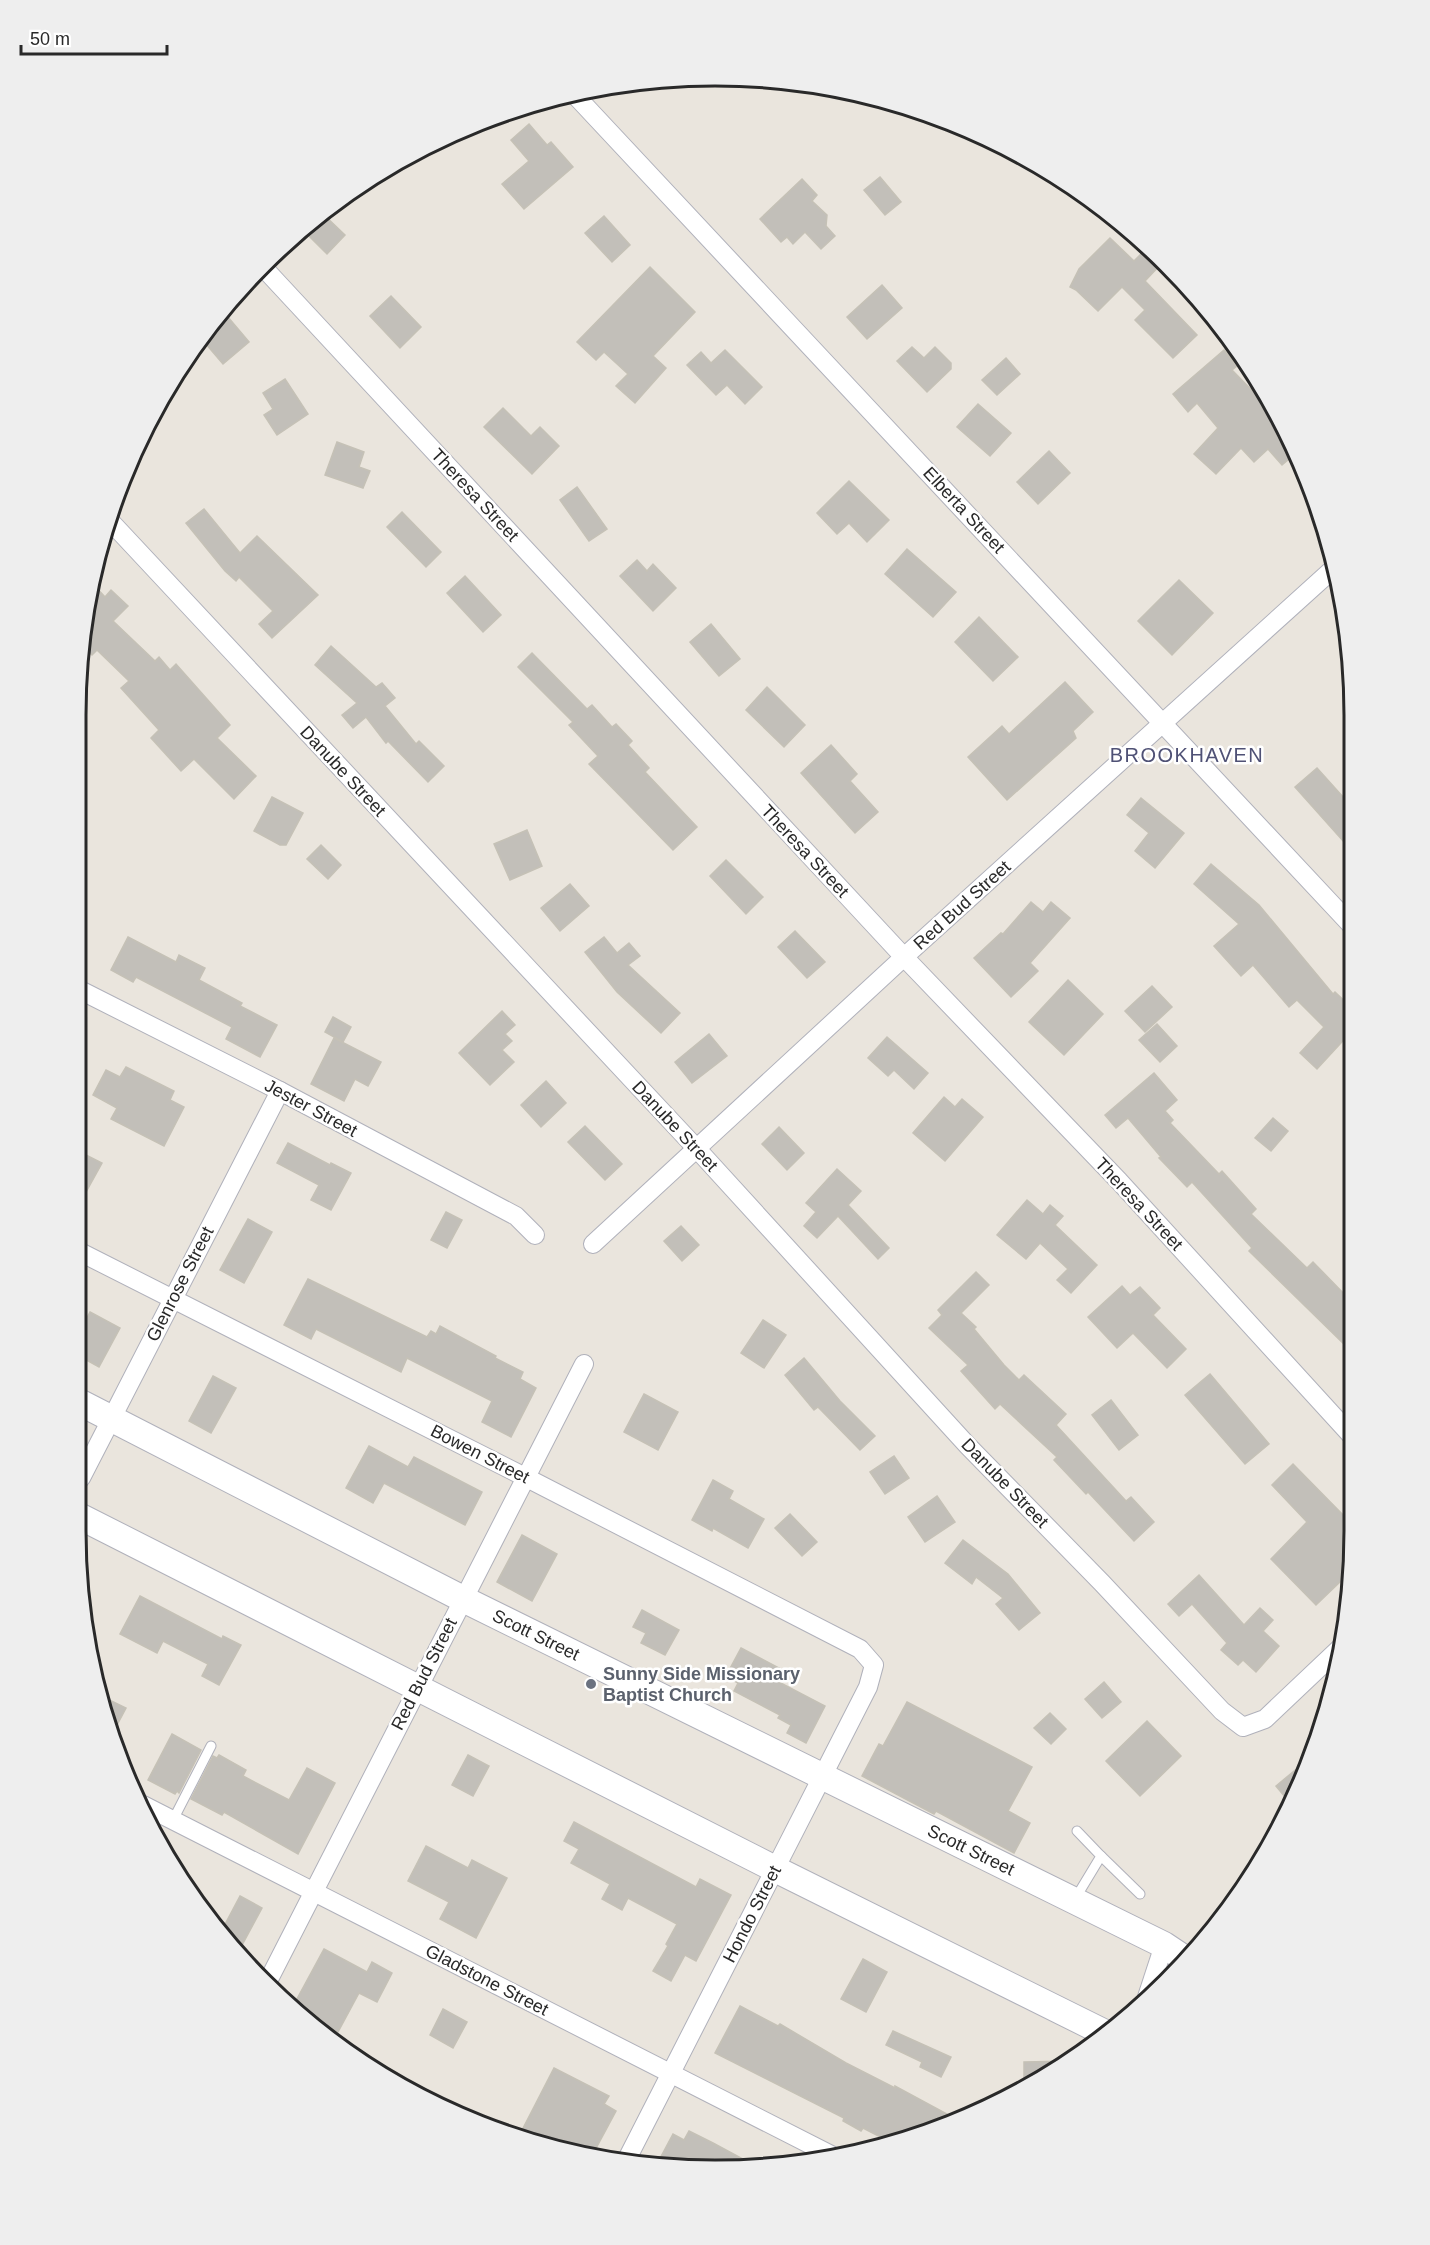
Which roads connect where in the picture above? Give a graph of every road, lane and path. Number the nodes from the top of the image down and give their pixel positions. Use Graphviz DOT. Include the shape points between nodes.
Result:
graph roads {
  1 [pos="580,101"];
  2 [pos="268,272"];
  3 [pos="115,526"];
  4 [pos="1328,574"];
  5 [pos="1164,724"];
  6 [pos="1344,917"];
  7 [pos="903,957"];
  8 [pos="86,993"];
  9 [pos="280,1091"];
  10 [pos="697,1149"];
  11 [pos="535,1235"];
  12 [pos="593,1244"];
  13 [pos="86,1254"];
  14 [pos="173,1298"];
  15 [pos="584,1364"];
  16 [pos="86,1405"];
  17 [pos="111,1418"];
  18 [pos="1344,1427"];
  19 [pos="86,1468"];
  20 [pos="525,1477"];
  21 [pos="86,1520"];
  22 [pos="463,1599"];
  23 [pos="1331,1656"];
  24 [pos="874,1665"];
  25 [pos="418,1688"];
  26 [pos="211,1746"];
  27 [pos="821,1777"];
  28 [pos="150,1809"];
  29 [pos="173,1820"];
  30 [pos="1077,1831"];
  31 [pos="1101,1856"];
  32 [pos="775,1869"];
  33 [pos="314,1892"];
  34 [pos="1140,1894"];
  35 [pos="1074,1900"];
  36 [pos="1164,1945"];
  37 [pos="1179,1955"];
  38 [pos="271,1976"];
  39 [pos="1151,1983"];
  40 [pos="1098,2029"];
  41 [pos="670,2073"];
  42 [pos="821,2150"];
  43 [pos="630,2153"];
  1 -- 5 [label="street, Elberta Street"];
  2 -- 7 [label="street, Theresa Street"];
  3 -- 10 [label="street, Danube Street"];
  4 -- 5 [label="street, Red Bud Street"];
  5 -- 6 [label="street, Elberta Street"];
  5 -- 7 [label="street, Red Bud Street"];
  7 -- 10 [label="street, Red Bud Street"];
  7 -- 18 [label="street, Theresa Street" via="1119,1181"];
  8 -- 9 [label="street, Jester Street"];
  9 -- 11 [label="street, Jester Street" via="516,1216"];
  9 -- 14 [label="street, Glenrose Street"];
  10 -- 12 [label="street, Red Bud Street"];
  10 -- 23 [label="street, Danube Street" via="968,1446 1222,1711 1242,1727 1265,1719"];
  13 -- 14 [label="street, Bowen Street"];
  14 -- 17 [label="street, Glenrose Street"];
  14 -- 20 [label="street, Bowen Street"];
  15 -- 20 [label="street, Red Bud Street"];
  16 -- 17 [label="main road, Scott Street"];
  17 -- 19 [label="street, Glenrose Street"];
  17 -- 22 [label="main road, Scott Street"];
  20 -- 22 [label="street, Red Bud Street"];
  20 -- 24 [label="street, Bowen Street" via="860,1649"];
  21 -- 25 [label="main road"];
  22 -- 25 [label="street, Red Bud Street"];
  22 -- 27 [label="main road, Scott Street"];
  24 -- 27 [label="street, Hondo Street" via="868,1687"];
  25 -- 32 [label="main road"];
  25 -- 33 [label="street, Red Bud Street"];
  26 -- 29 [label="lane"];
  27 -- 32 [label="street, Hondo Street"];
  27 -- 35 [label="main road, Scott Street"];
  28 -- 29 [label="street, Gladstone Street"];
  29 -- 33 [label="street, Gladstone Street"];
  30 -- 31 [label="lane"];
  31 -- 34 [label="lane"];
  31 -- 35 [label="lane"];
  32 -- 40 [label="main road"];
  32 -- 41 [label="street, Hondo Street"];
  33 -- 38 [label="street, Red Bud Street"];
  33 -- 41 [label="street, Gladstone Street"];
  35 -- 36 [label="main road, Scott Street"];
  36 -- 37 [label="main road, Scott Street"];
  36 -- 39 [label="street"];
  41 -- 42 [label="street, Gladstone Street"];
  41 -- 43 [label="street, Hondo Street"];
}
